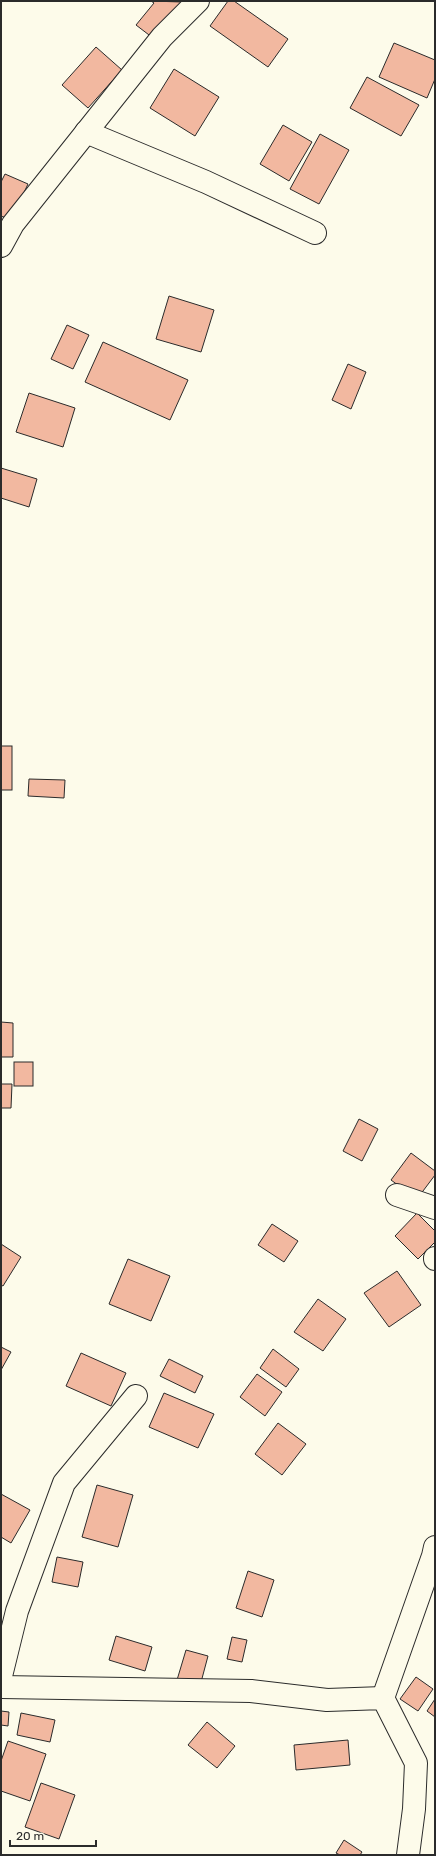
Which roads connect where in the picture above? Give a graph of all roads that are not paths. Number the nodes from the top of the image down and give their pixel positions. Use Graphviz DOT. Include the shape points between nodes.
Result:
graph roads {
  1 [pos="198,1"];
  2 [pos="86,132"];
  3 [pos="315,233"];
  4 [pos="1,246"];
  5 [pos="397,1195"];
  6 [pos="435,1208"];
  7 [pos="136,1396"];
  8 [pos="435,1547"];
  9 [pos="1,1676"];
  10 [pos="1,1687"];
  11 [pos="383,1698"];
  12 [pos="408,1855"];
  1 -- 2 [label="street" via="162,37"];
  2 -- 3 [label="street" via="206,182"];
  2 -- 4 [label="street" via="13,224"];
  5 -- 6 [label="street"];
  7 -- 9 [label="street" via="64,1484 17,1611"];
  8 -- 11 [label="street"];
  10 -- 11 [label="street" via="251,1691 327,1700"];
  11 -- 12 [label="street" via="416,1763"];
}
